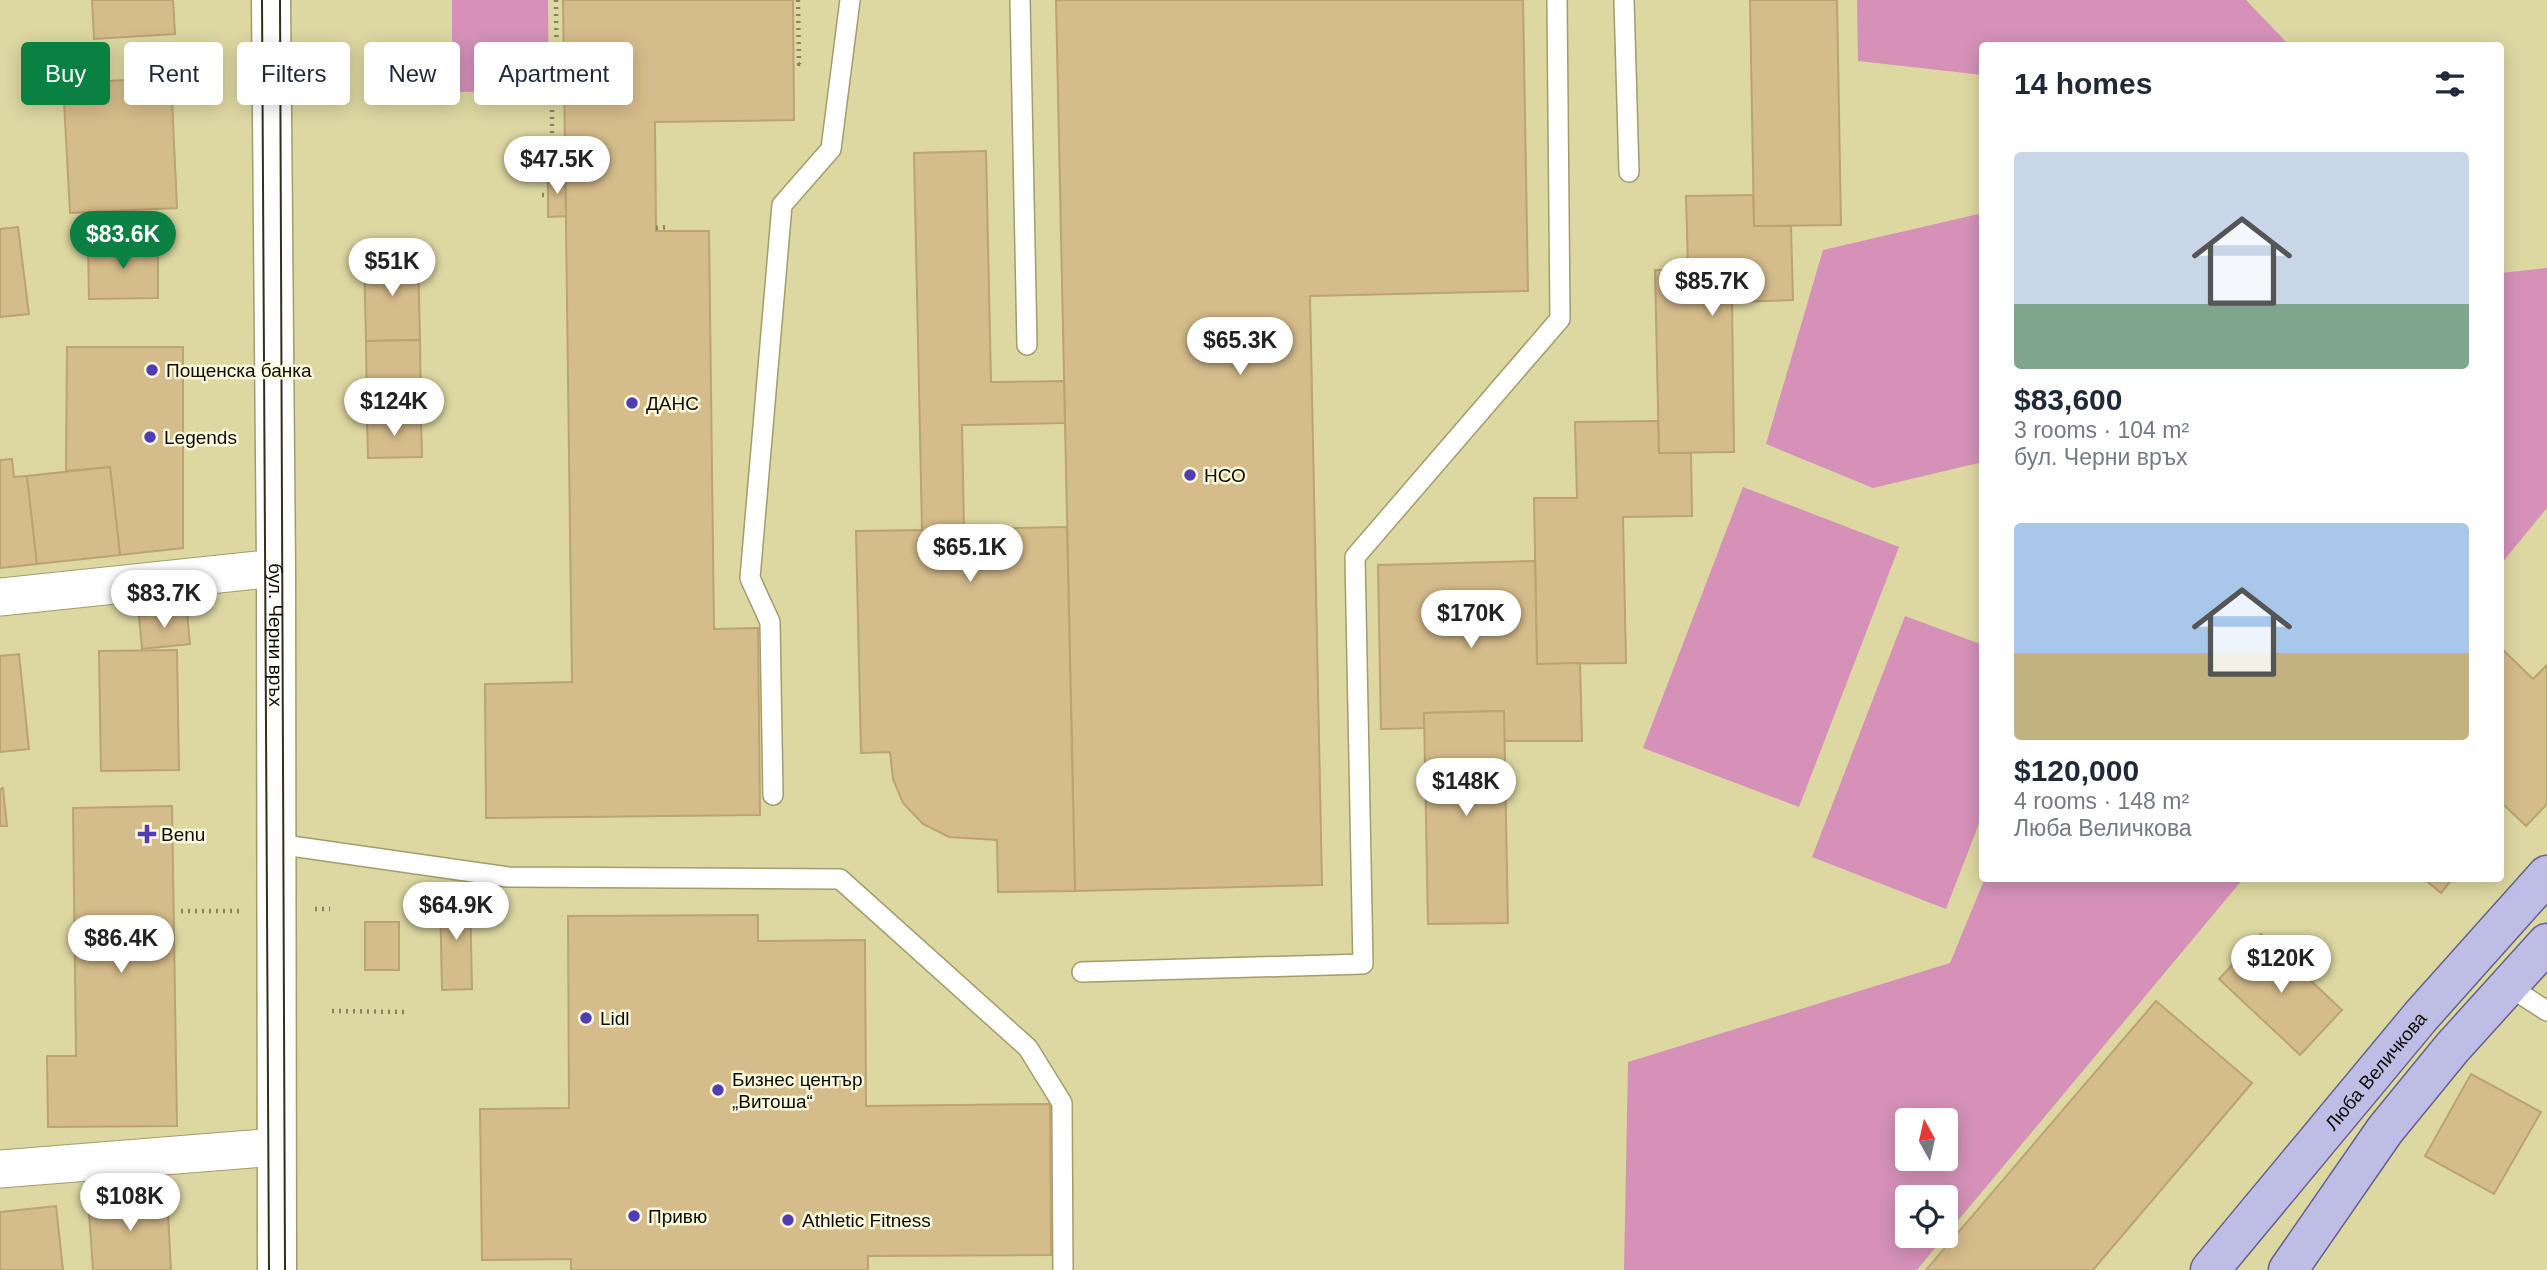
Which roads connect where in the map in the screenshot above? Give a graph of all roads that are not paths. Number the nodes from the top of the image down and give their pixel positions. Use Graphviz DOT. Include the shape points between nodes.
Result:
graph roads {
  1 [pos="271,0"];
  2 [pos="850,0"];
  3 [pos="1020,0"];
  4 [pos="1557,0"];
  5 [pos="1624,0"];
  6 [pos="1629,172"];
  7 [pos="1027,345"];
  8 [pos="276,568"];
  9 [pos="0,597"];
  10 [pos="773,795"];
  11 [pos="277,845"];
  12 [pos="2547,875"];
  13 [pos="2547,943"];
  14 [pos="1082,972"];
  15 [pos="2508,986"];
  16 [pos="2547,1011"];
  17 [pos="276,1147"];
  18 [pos="0,1169"];
  19 [pos="277,1270"];
  20 [pos="1063,1270"];
  21 [pos="2210,1270"];
  22 [pos="2288,1270"];
  1 -- 8 [label="main road, бул. Черни връх"];
  2 -- 10 [label="lane" via="831,149 782,205 750,578 770,622"];
  3 -- 7 [label="lane"];
  4 -- 14 [label="lane" via="1560,319 1355,557 1363,964"];
  5 -- 6 [label="lane"];
  8 -- 9 [label="street"];
  8 -- 11 [label="main road, бул. Черни връх"];
  11 -- 17 [label="main road, бул. Черни връх"];
  11 -- 20 [label="lane" via="508,877 840,879 1028,1048 1062,1103"];
  12 -- 21 [label="main road, Люба Величкова" via="2421,1016"];
  13 -- 15 [label="main road"];
  15 -- 16 [label="lane"];
  15 -- 22 [label="main road" via="2385,1130"];
  17 -- 18 [label="street"];
  17 -- 19 [label="main road, бул. Черни връх"];
}
